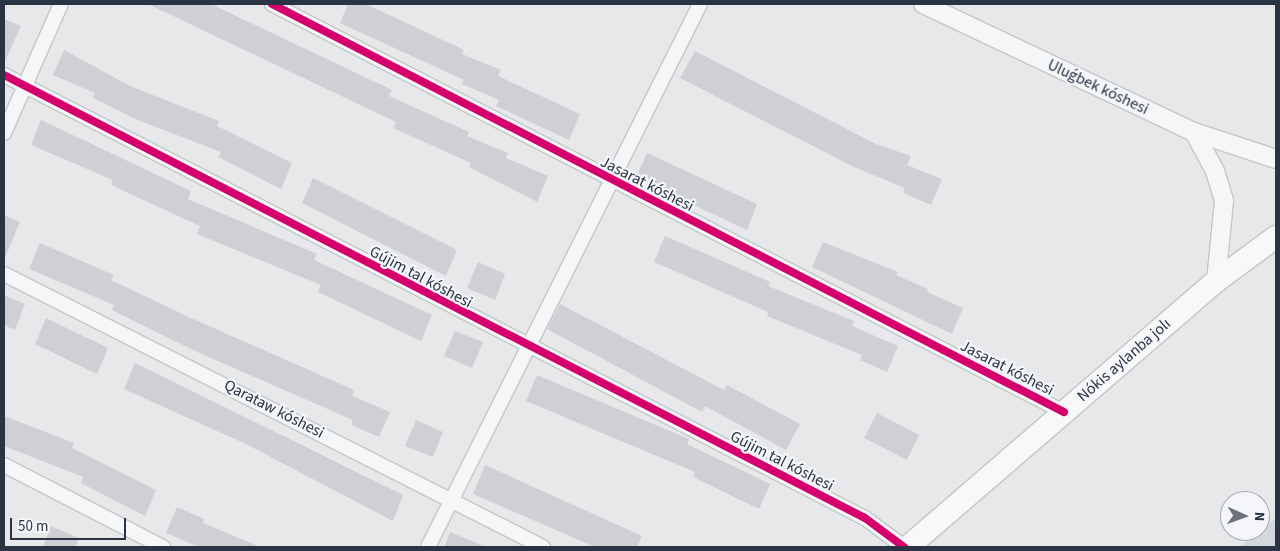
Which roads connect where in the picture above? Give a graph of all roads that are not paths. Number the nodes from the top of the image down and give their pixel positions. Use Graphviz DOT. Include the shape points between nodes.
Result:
graph roads {
  1 [pos="61,4"];
  2 [pos="272,4"];
  3 [pos="700,4"];
  4 [pos="923,4"];
  5 [pos="4,75"];
  6 [pos="25,85"];
  7 [pos="1194,132"];
  8 [pos="4,133"];
  9 [pos="1276,159"];
  10 [pos="610,182"];
  11 [pos="1276,237"];
  12 [pos="4,274"];
  13 [pos="1216,281"];
  14 [pos="527,347"];
  15 [pos="1064,412"];
  16 [pos="4,464"];
  17 [pos="450,500"];
  18 [pos="162,547"];
  19 [pos="428,547"];
  20 [pos="543,547"];
  21 [pos="906,547"];
  1 -- 6 [label="street"];
  2 -- 10 [label="street, Jasarat kóshesi"];
  3 -- 10 [label="street"];
  4 -- 7 [label="street, Uluǵbek kóshesi"];
  5 -- 6 [label="street, Gújim tal kóshesi"];
  6 -- 8 [label="street"];
  6 -- 14 [label="street, Gújim tal kóshesi"];
  7 -- 9 [label="street, Uluǵbek kóshesi"];
  7 -- 13 [label="street" via="1215,170 1224,201"];
  10 -- 14 [label="street"];
  10 -- 15 [label="street, Jasarat kóshesi"];
  11 -- 13 [label="main road, Nókis aylanba jolı"];
  12 -- 17 [label="street, Qarataw kóshesi"];
  13 -- 15 [label="main road, Nókis aylanba jolı"];
  14 -- 17 [label="street"];
  14 -- 21 [label="street, Gújim tal kóshesi" via="865,518"];
  15 -- 21 [label="main road, Nókis aylanba jolı"];
  16 -- 18 [label="street"];
  17 -- 19 [label="street"];
  17 -- 20 [label="street, Qarataw kóshesi"];
}
